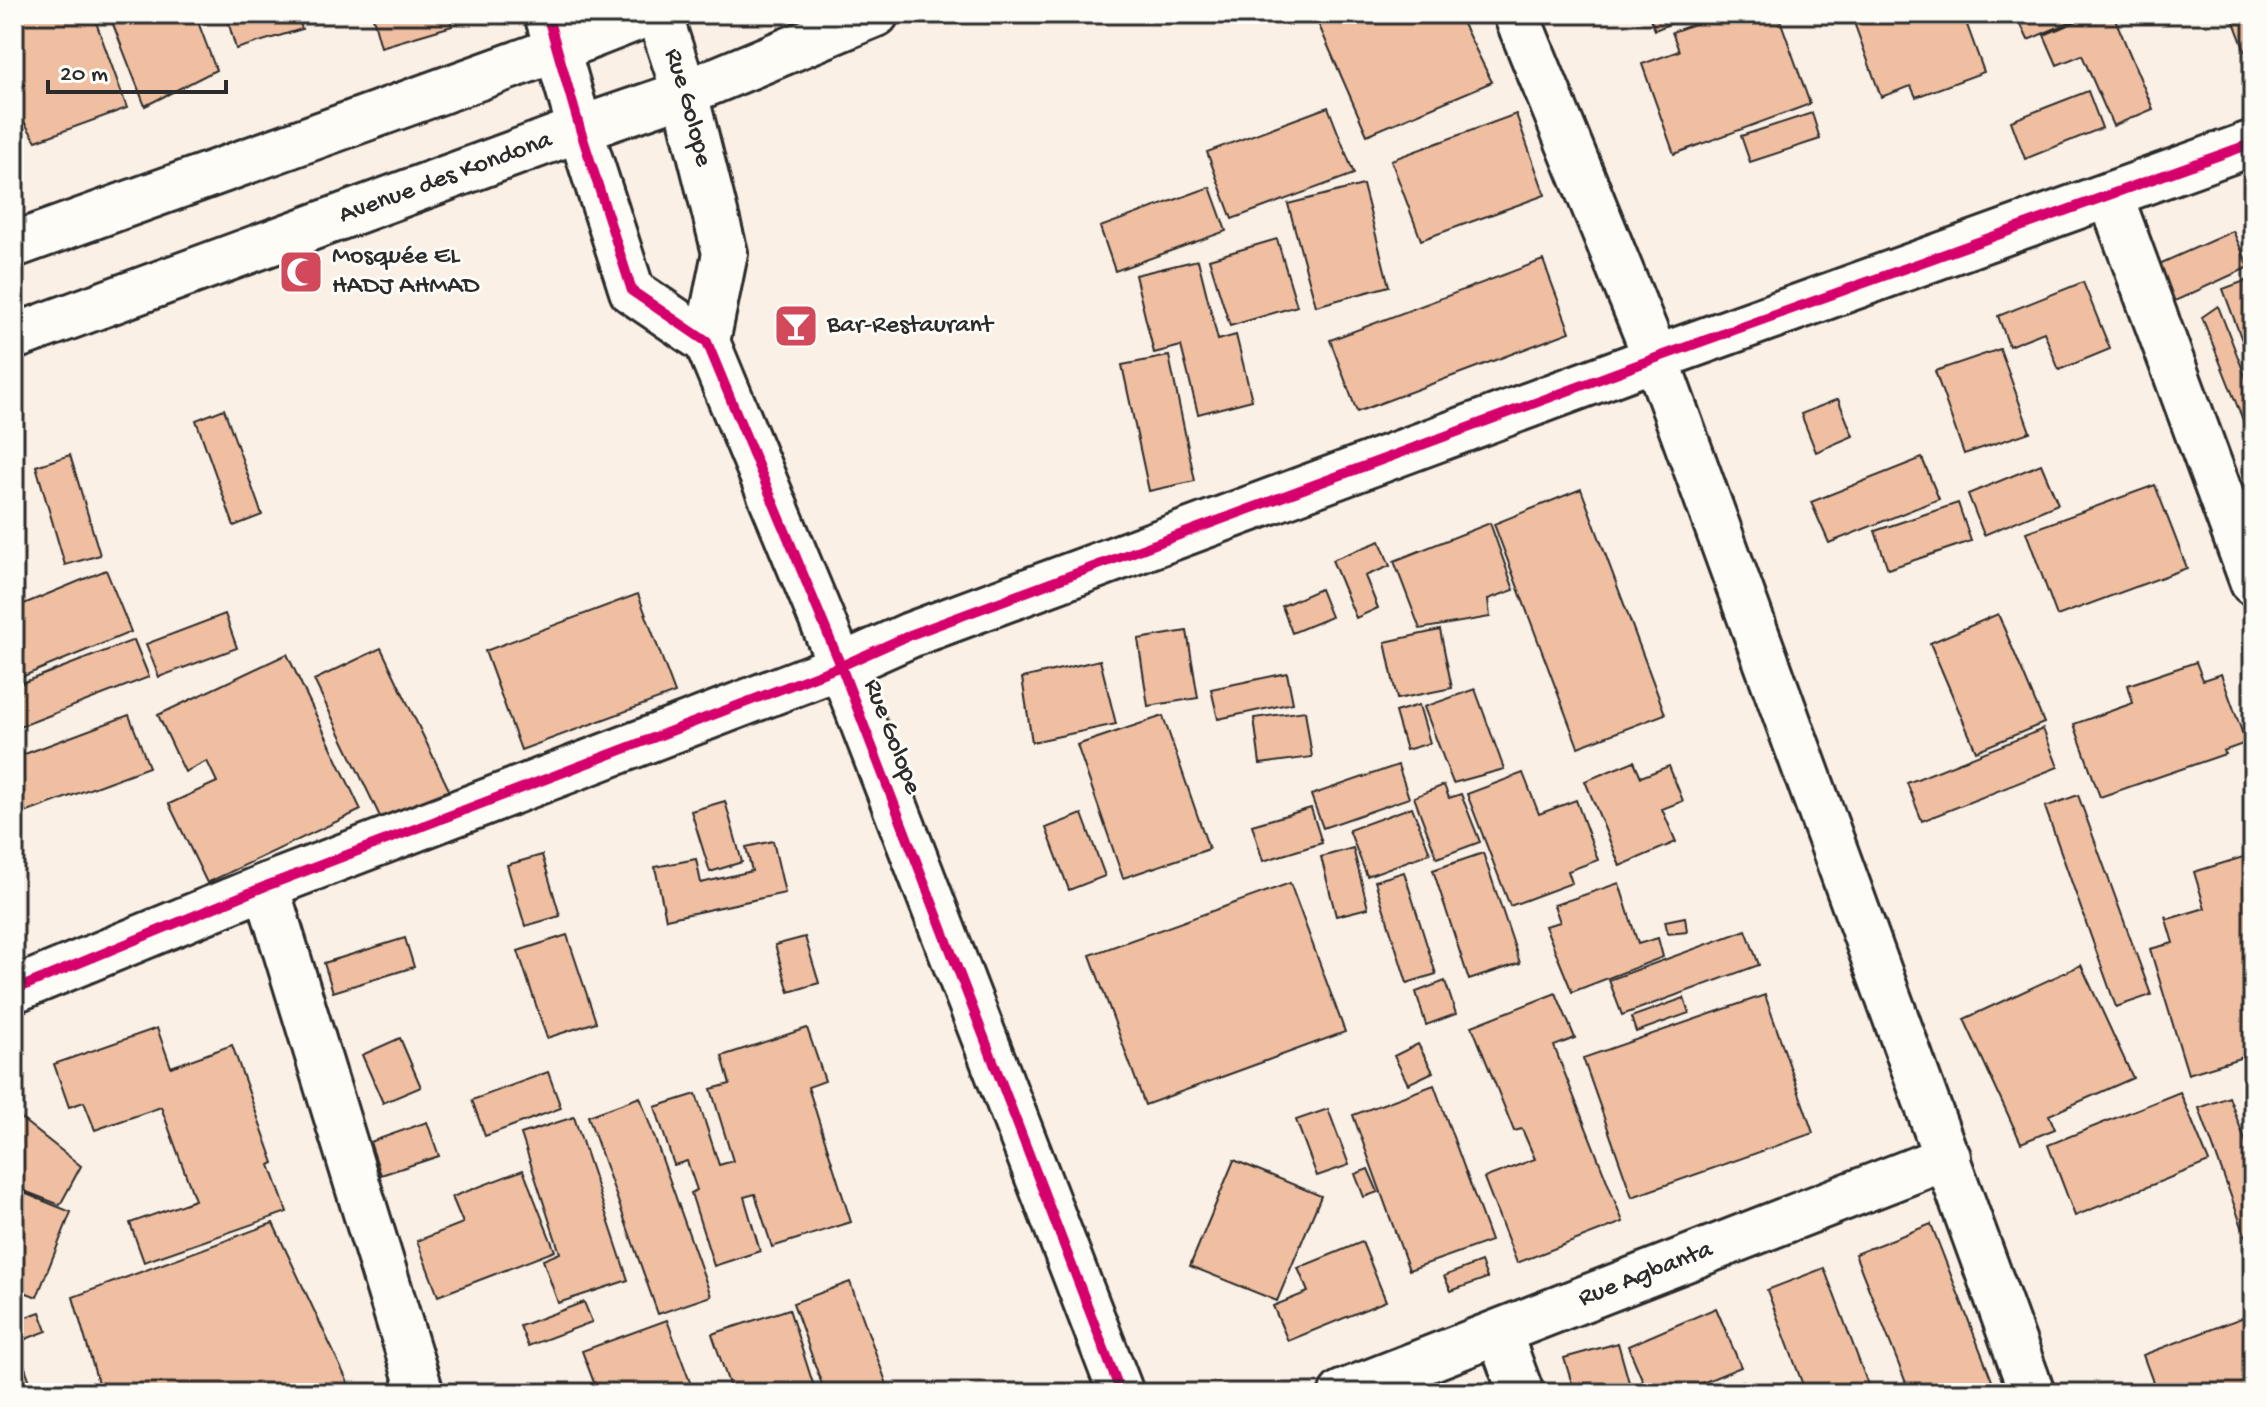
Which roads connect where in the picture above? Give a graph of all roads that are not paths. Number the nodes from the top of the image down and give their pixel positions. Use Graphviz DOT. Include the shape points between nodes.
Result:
graph roads {
  1 [pos="647,14"];
  2 [pos="659,14"];
  3 [pos="876,14"];
  4 [pos="1516,14"];
  5 [pos="552,32"];
  6 [pos="685,93"];
  7 [pos="580,129"];
  8 [pos="2253,143"];
  9 [pos="2110,195"];
  10 [pos="14,245"];
  11 [pos="14,337"];
  12 [pos="707,342"];
  13 [pos="1656,358"];
  14 [pos="2253,583"];
  15 [pos="841,666"];
  16 [pos="266,886"];
  17 [pos="14,990"];
  18 [pos="1948,1157"];
  19 [pos="1499,1333"];
  20 [pos="421,1393"];
  21 [pos="1121,1393"];
  22 [pos="1342,1393"];
  23 [pos="1521,1393"];
  24 [pos="2032,1393"];
  1 -- 5 [label="street"];
  2 -- 6 [label="street, Rue Golope"];
  3 -- 6 [label="street, Avenue des Kondona"];
  4 -- 13 [label="street"];
  5 -- 7 [label="street"];
  5 -- 10 [label="street"];
  6 -- 7 [label="street, Avenue des Kondona"];
  6 -- 12 [label="street, Rue Golope" via="725,253"];
  7 -- 11 [label="street, Avenue des Kondona"];
  7 -- 12 [label="street" via="632,291"];
  8 -- 9 [label="street"];
  9 -- 13 [label="street"];
  9 -- 14 [label="street"];
  12 -- 15 [label="street, Rue Golope"];
  13 -- 15 [label="street"];
  13 -- 18 [label="street"];
  15 -- 16 [label="street"];
  15 -- 21 [label="street, Rue Golope"];
  16 -- 17 [label="street"];
  16 -- 20 [label="street"];
  18 -- 19 [label="street, Rue Agbanta"];
  18 -- 24 [label="street"];
  19 -- 22 [label="street, Rue Agbanta"];
  19 -- 23 [label="street"];
}
